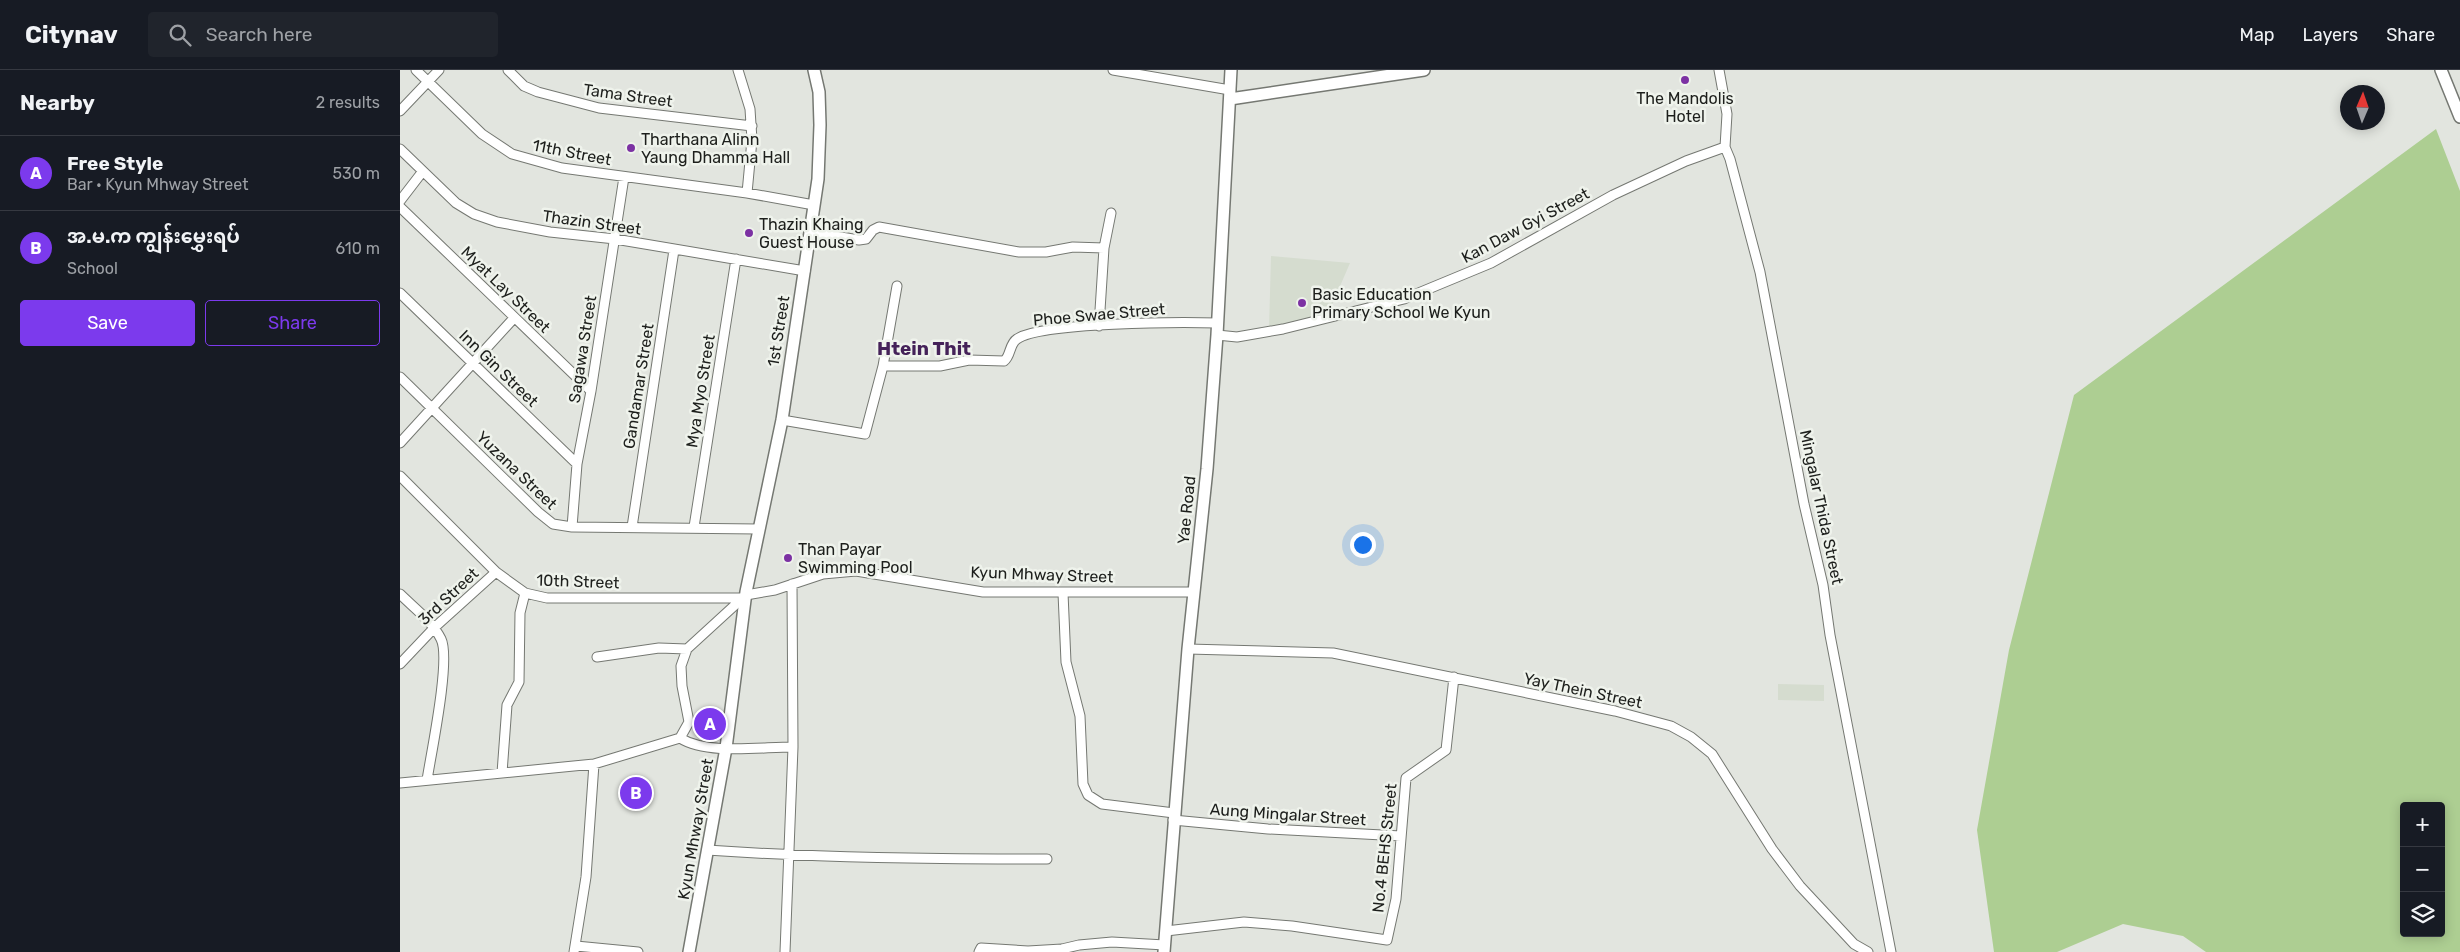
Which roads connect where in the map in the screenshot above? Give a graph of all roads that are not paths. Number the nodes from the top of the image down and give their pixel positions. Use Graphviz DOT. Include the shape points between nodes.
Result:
graph roads {
  1 [pos="416,70"];
  2 [pos="439,70"];
  3 [pos="508,70"];
  4 [pos="738,70"];
  5 [pos="814,70"];
  6 [pos="1112,70"];
  7 [pos="1231,70"];
  8 [pos="1424,70"];
  9 [pos="1719,70"];
  10 [pos="2441,70"];
  11 [pos="428,81"];
  12 [pos="1230,94"];
  13 [pos="400,111"];
  14 [pos="2460,118"];
  15 [pos="752,126"];
  16 [pos="1725,147"];
  17 [pos="400,149"];
  18 [pos="423,171"];
  19 [pos="624,177"];
  20 [pos="747,193"];
  21 [pos="400,201"];
  22 [pos="814,205"];
  23 [pos="400,207"];
  24 [pos="1111,213"];
  25 [pos="810,232"];
  26 [pos="615,239"];
  27 [pos="1104,248"];
  28 [pos="674,250"];
  29 [pos="736,259"];
  30 [pos="805,271"];
  31 [pos="897,286"];
  32 [pos="400,293"];
  33 [pos="514,318"];
  34 [pos="1218,322"];
  35 [pos="1099,326"];
  36 [pos="1217,335"];
  37 [pos="474,365"];
  38 [pos="883,366"];
  39 [pos="400,377"];
  40 [pos="591,391"];
  41 [pos="431,407"];
  42 [pos="782,420"];
  43 [pos="400,442"];
  44 [pos="577,464"];
  45 [pos="400,476"];
  46 [pos="632,526"];
  47 [pos="572,527"];
  48 [pos="694,527"];
  49 [pos="758,529"];
  50 [pos="496,572"];
  51 [pos="792,584"];
  52 [pos="1194,592"];
  53 [pos="525,593"];
  54 [pos="1063,593"];
  55 [pos="400,594"];
  56 [pos="744,597"];
  57 [pos="434,628"];
  58 [pos="687,649"];
  59 [pos="1188,649"];
  60 [pos="597,657"];
  61 [pos="400,664"];
  62 [pos="1454,677"];
  63 [pos="680,738"];
  64 [pos="793,747"];
  65 [pos="726,748"];
  66 [pos="594,764"];
  67 [pos="502,773"];
  68 [pos="427,780"];
  69 [pos="400,783"];
  70 [pos="1174,816"];
  71 [pos="1401,836"];
  72 [pos="707,850"];
  73 [pos="789,856"];
  74 [pos="1047,859"];
  75 [pos="1166,930"];
  76 [pos="575,949"];
  77 [pos="1164,949"];
  78 [pos="1053,951"];
  79 [pos="638,952"];
  80 [pos="689,952"];
  81 [pos="785,952"];
  82 [pos="979,952"];
  83 [pos="1868,952"];
  84 [pos="1891,952"];
  1 -- 11 [label="street, 11th Street"];
  2 -- 11 [label="street"];
  3 -- 15 [label="street, Tama Street" via="524,86 538,92 599,108"];
  4 -- 15 [label="street"];
  5 -- 22 [label="street, 1st Street" via="819,92 820,125"];
  6 -- 12 [label="street"];
  7 -- 12 [label="street, Yae Road"];
  8 -- 12 [label="street"];
  9 -- 16 [label="street, Mingalar Thida Street" via="1727,114"];
  10 -- 14 [label="street"];
  11 -- 13 [label="street"];
  11 -- 19 [label="street, 11th Street" via="482,134 512,154 562,168"];
  12 -- 34 [label="street, Yae Road"];
  15 -- 20 [label="street"];
  16 -- 36 [label="street, Kan Daw Gyi Street" via="1613,195 1491,263 1404,299 1283,329 1237,336"];
  16 -- 84 [label="street, Mingalar Thida Street" via="1760,272 1804,504 1823,585"];
  17 -- 18 [label="street, Thazin Street"];
  18 -- 21 [label="street"];
  18 -- 26 [label="street, Thazin Street" via="456,203 474,214 550,232"];
  19 -- 20 [label="street, 11th Street"];
  19 -- 26 [label="street, Sagawa Street"];
  20 -- 22 [label="street, 11th Street"];
  22 -- 25 [label="street, 1st Street"];
  23 -- 33 [label="street, Myat Lay Street"];
  24 -- 27 [label="street"];
  25 -- 27 [label="street" via="859,240 866,239 879,227 1019,252"];
  25 -- 30 [label="street, 1st Street"];
  26 -- 28 [label="street, Thazin Street"];
  26 -- 40 [label="street, Sagawa Street"];
  27 -- 35 [label="street"];
  28 -- 29 [label="street, Thazin Street"];
  28 -- 46 [label="street, Gandamar Street"];
  29 -- 30 [label="street, Thazin Street"];
  29 -- 48 [label="street, Mya Myo Street"];
  30 -- 42 [label="street, 1st Street"];
  31 -- 38 [label="street"];
  32 -- 37 [label="street, Inn Gin Street"];
  33 -- 37 [label="street"];
  33 -- 40 [label="street, Myat Lay Street"];
  34 -- 35 [label="street, Phoe Swae Street"];
  34 -- 36 [label="street, Yae Road"];
  35 -- 38 [label="street, Phoe Swae Street" via="1023,336 1013,342 1004,361"];
  36 -- 52 [label="street, Yae Road"];
  37 -- 41 [label="street"];
  37 -- 44 [label="street, Inn Gin Street"];
  38 -- 42 [label="street" via="865,434"];
  39 -- 41 [label="street, Yuzana Street"];
  40 -- 44 [label="street, Sagawa Street"];
  41 -- 43 [label="street"];
  41 -- 47 [label="street, Yuzana Street" via="538,512 553,524"];
  42 -- 49 [label="street, 1st Street"];
  44 -- 47 [label="street, Sagawa Street"];
  45 -- 50 [label="street, 10th Street"];
  46 -- 47 [label="street, Yuzana Street"];
  46 -- 48 [label="street, Yuzana Street"];
  48 -- 49 [label="street, Yuzana Street"];
  49 -- 56 [label="street, 1st Street"];
  50 -- 53 [label="street, 10th Street"];
  50 -- 57 [label="street, 3rd Street"];
  51 -- 54 [label="street, Kyun Mhway Street" via="823,574 856,571 983,592"];
  51 -- 56 [label="street, Kyun Mhway Street"];
  51 -- 64 [label="street"];
  52 -- 54 [label="street, Kyun Mhway Street"];
  52 -- 59 [label="street, Yae Road"];
  53 -- 56 [label="street, 10th Street" via="547,598"];
  53 -- 67 [label="street" via="520,613 519,682 507,705"];
  54 -- 70 [label="street, Aung Mingalar Street" via="1066,662 1080,716 1083,784 1088,795 1102,804"];
  55 -- 57 [label="street"];
  56 -- 58 [label="street"];
  56 -- 65 [label="street, Kyun Mhway Street"];
  57 -- 61 [label="street, 3rd Street"];
  57 -- 68 [label="street" via="443,642 443,670"];
  58 -- 60 [label="street" via="659,648"];
  58 -- 63 [label="street" via="681,666 689,722"];
  59 -- 62 [label="street, Yay Thein Street" via="1333,653"];
  59 -- 70 [label="street, Yae Road"];
  62 -- 71 [label="street, No.4 BEHS Street" via="1446,750 1406,778"];
  62 -- 83 [label="street, Yay Thein Street" via="1652,721 1671,726 1691,738 1712,754 1800,886 1854,944"];
  63 -- 65 [label="street" via="692,746"];
  63 -- 66 [label="street"];
  64 -- 65 [label="street"];
  64 -- 73 [label="street"];
  65 -- 72 [label="street, Kyun Mhway Street"];
  66 -- 67 [label="street"];
  66 -- 76 [label="street" via="586,877"];
  67 -- 68 [label="street"];
  68 -- 69 [label="street"];
  70 -- 71 [label="street, Aung Mingalar Street" via="1268,829"];
  70 -- 75 [label="street, Yae Road"];
  71 -- 75 [label="street, No.4 BEHS Street" via="1396,899 1387,940 1244,922"];
  72 -- 73 [label="street"];
  72 -- 80 [label="street, Kyun Mhway Street"];
  73 -- 74 [label="street"];
  73 -- 81 [label="street"];
  75 -- 77 [label="street, Yae Road"];
  76 -- 79 [label="street"];
  77 -- 78 [label="street" via="1112,942"];
  78 -- 82 [label="street" via="981,948"];
}
